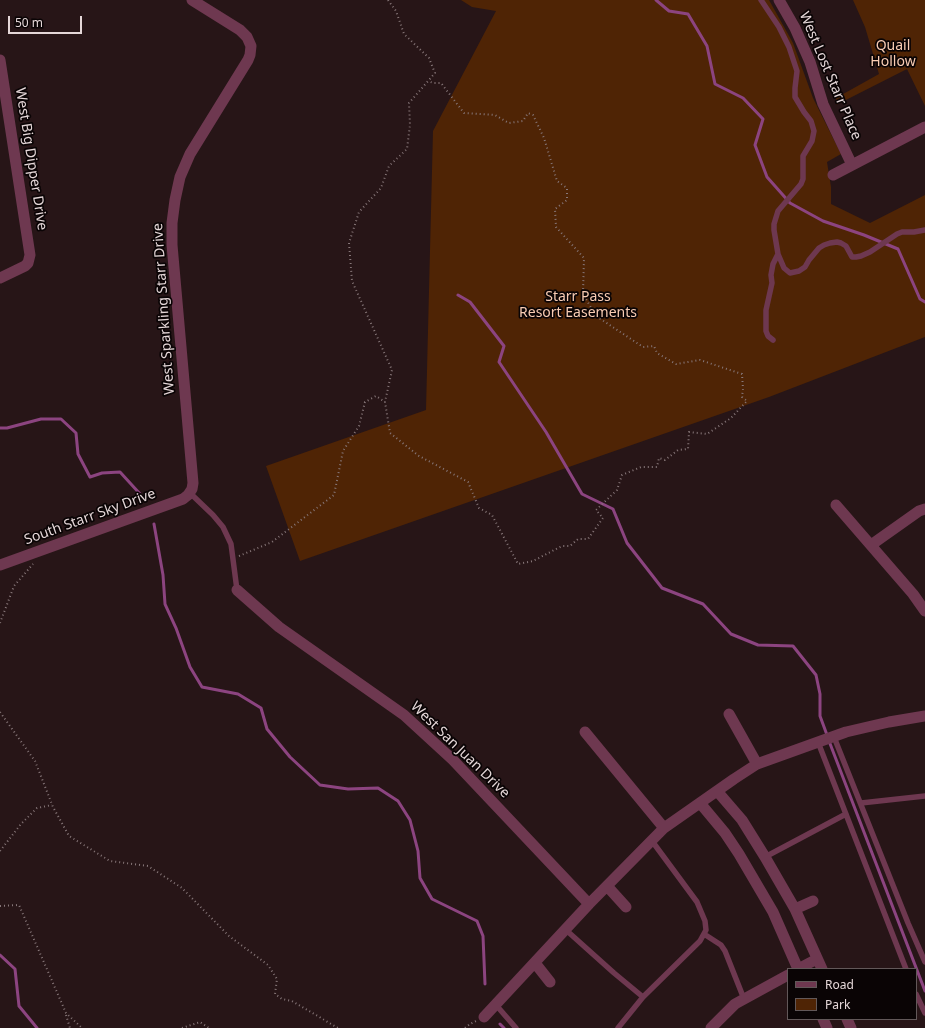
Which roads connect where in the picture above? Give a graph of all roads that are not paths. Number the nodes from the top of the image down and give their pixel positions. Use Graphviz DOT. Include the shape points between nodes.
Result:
graph roads {
  1 [pos="192,0"];
  2 [pos="761,0"];
  3 [pos="779,0"];
  4 [pos="0,60"];
  5 [pos="925,127"];
  6 [pos="852,165"];
  7 [pos="833,175"];
  8 [pos="925,230"];
  9 [pos="778,254"];
  10 [pos="0,278"];
  11 [pos="773,340"];
  12 [pos="189,494"];
  13 [pos="836,505"];
  14 [pos="925,509"];
  15 [pos="871,545"];
  16 [pos="0,565"];
  17 [pos="237,590"];
  18 [pos="925,611"];
  19 [pos="729,714"];
  20 [pos="925,716"];
  21 [pos="585,732"];
  22 [pos="834,737"];
  23 [pos="818,742"];
  24 [pos="758,764"];
  25 [pos="717,791"];
  26 [pos="925,796"];
  27 [pos="700,803"];
  28 [pos="860,803"];
  29 [pos="846,814"];
  30 [pos="664,828"];
  31 [pos="652,840"];
  32 [pos="765,857"];
  33 [pos="607,886"];
  34 [pos="813,900"];
  35 [pos="589,904"];
  36 [pos="626,907"];
  37 [pos="795,910"];
  38 [pos="566,930"];
  39 [pos="704,934"];
  40 [pos="925,962"];
  41 [pos="534,963"];
  42 [pos="819,964"];
  43 [pos="798,968"];
  44 [pos="802,968"];
  45 [pos="906,968"];
  46 [pos="787,976"];
  47 [pos="550,982"];
  48 [pos="917,996"];
  49 [pos="643,997"];
  50 [pos="744,999"];
  51 [pos="496,1005"];
  52 [pos="925,1013"];
  53 [pos="484,1017"];
  54 [pos="516,1028"];
  55 [pos="618,1028"];
  56 [pos="711,1028"];
  1 -- 12 [label="street, West Sparkling Starr Drive" via="246,35 250,43 250,55 190,154 180,178 175,200 172,245 193,483"];
  2 -- 9 [label="lane" via="779,27 796,64 795,97 811,121 814,131 812,141 803,156 801,184 778,211 774,224"];
  3 -- 6 [label="street, West Lost Starr Place" via="795,28 810,62 823,104"];
  4 -- 10 [label="street, West Big Dipper Drive" via="30,255 28,263 20,270"];
  5 -- 6 [label="street"];
  6 -- 7 [label="street"];
  8 -- 9 [label="lane" via="897,234 870,252 856,257 841,243 830,243 819,248 805,267 790,273 784,268"];
  9 -- 11 [label="lane" via="773,264 766,310 766,331"];
  12 -- 16 [label="street, South Starr Sky Drive" via="178,501"];
  12 -- 17 [label="lane" via="214,515 223,527 231,544"];
  13 -- 15 [label="street"];
  14 -- 15 [label="street"];
  15 -- 18 [label="street"];
  17 -- 35 [label="street, West San Juan Drive" via="279,627 404,714 453,760"];
  19 -- 24 [label="street"];
  20 -- 22 [label="street" via="846,732"];
  21 -- 30 [label="street"];
  22 -- 23 [label="street"];
  22 -- 28 [label="lane"];
  23 -- 24 [label="street"];
  23 -- 29 [label="lane"];
  24 -- 25 [label="street"];
  25 -- 27 [label="street"];
  25 -- 32 [label="street" via="742,820"];
  26 -- 28 [label="lane"];
  27 -- 30 [label="street"];
  27 -- 43 [label="street" via="739,854 773,912"];
  28 -- 40 [label="lane"];
  29 -- 32 [label="lane"];
  29 -- 45 [label="lane"];
  30 -- 31 [label="street"];
  31 -- 33 [label="street"];
  31 -- 39 [label="lane" via="697,902 705,921"];
  32 -- 37 [label="street"];
  33 -- 35 [label="street"];
  33 -- 36 [label="street"];
  34 -- 37 [label="street"];
  35 -- 38 [label="street"];
  37 -- 42 [label="street"];
  38 -- 41 [label="street"];
  38 -- 49 [label="lane"];
  39 -- 49 [label="lane"];
  39 -- 50 [label="lane" via="721,945 725,951"];
  41 -- 47 [label="street"];
  41 -- 51 [label="street"];
  42 -- 44 [label="street"];
  46 -- 50 [label="street"];
  48 -- 52 [label="lane"];
  49 -- 55 [label="lane"];
  50 -- 56 [label="street" via="735,1004"];
  51 -- 53 [label="street"];
  51 -- 54 [label="lane"];
}
